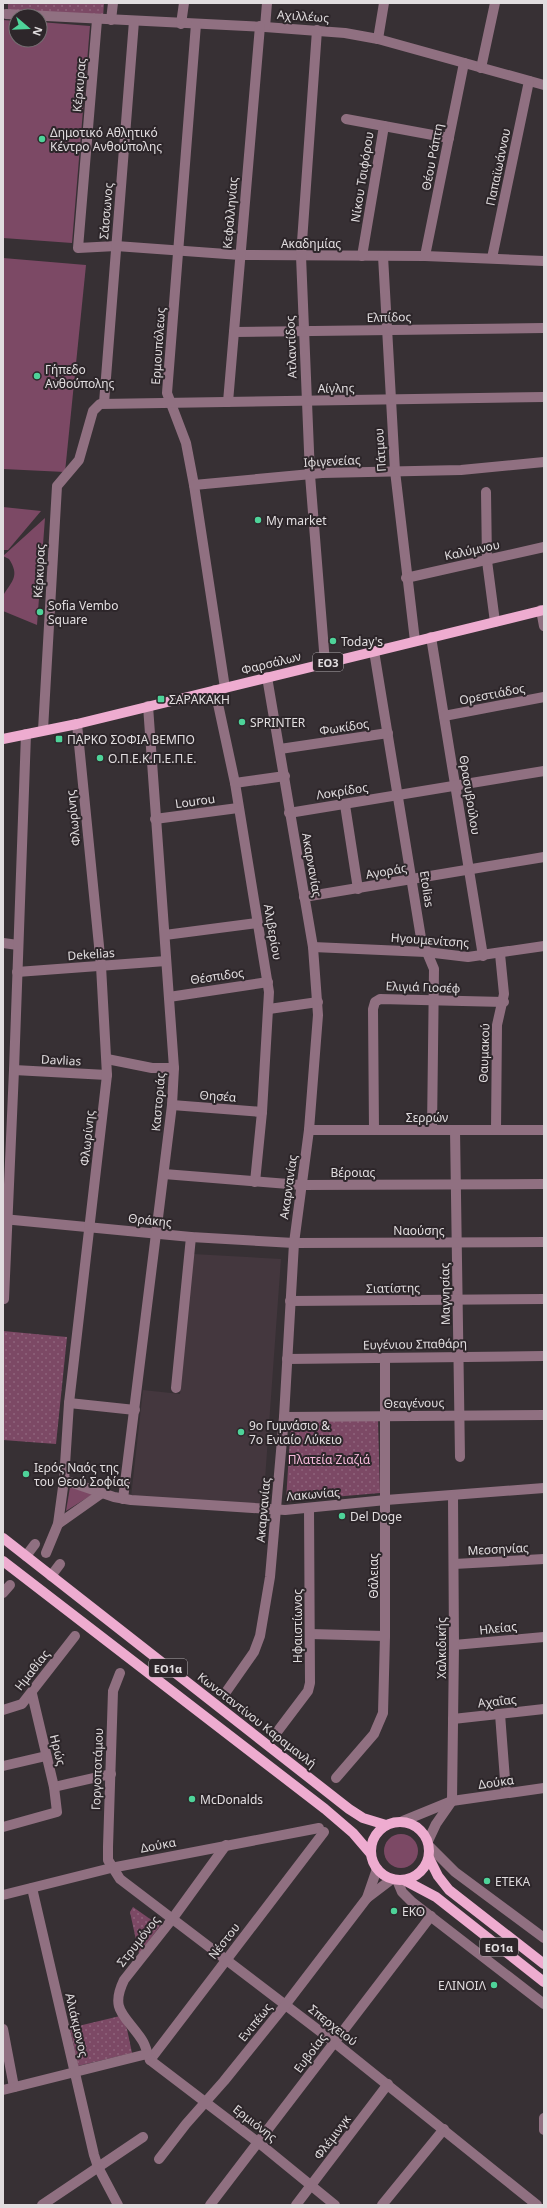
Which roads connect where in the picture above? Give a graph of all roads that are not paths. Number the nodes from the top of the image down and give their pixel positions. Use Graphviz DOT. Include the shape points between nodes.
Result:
graph roads {
  1 [pos="113,3"];
  2 [pos="184,3"];
  3 [pos="267,3"];
  4 [pos="384,3"];
  5 [pos="495,3"];
  6 [pos="6,14"];
  7 [pos="97,20"];
  8 [pos="111,20"];
  9 [pos="134,22"];
  10 [pos="181,24"];
  11 [pos="196,24"];
  12 [pos="262,26"];
  13 [pos="318,30"];
  14 [pos="378,39"];
  15 [pos="464,63"];
  16 [pos="481,68"];
  17 [pos="529,81"];
  18 [pos="543,83"];
  19 [pos="346,119"];
  20 [pos="384,126"];
  21 [pos="449,138"];
  22 [pos="116,246"];
  23 [pos="78,248"];
  24 [pos="178,251"];
  25 [pos="240,255"];
  26 [pos="301,256"];
  27 [pos="362,256"];
  28 [pos="383,256"];
  29 [pos="425,256"];
  30 [pos="492,258"];
  31 [pos="544,261"];
  32 [pos="544,328"];
  33 [pos="387,330"];
  34 [pos="234,332"];
  35 [pos="304,332"];
  36 [pos="544,397"];
  37 [pos="390,401"];
  38 [pos="170,402"];
  39 [pos="228,402"];
  40 [pos="306,402"];
  41 [pos="104,403"];
  42 [pos="544,462"];
  43 [pos="395,471"];
  44 [pos="310,475"];
  45 [pos="194,485"];
  46 [pos="486,492"];
  47 [pos="544,548"];
  48 [pos="487,561"];
  49 [pos="406,578"];
  50 [pos="542,610"];
  51 [pos="495,622"];
  52 [pos="544,626"];
  53 [pos="431,637"];
  54 [pos="415,641"];
  55 [pos="374,651"];
  56 [pos="325,663"];
  57 [pos="267,677"];
  58 [pos="220,689"];
  59 [pos="544,697"];
  60 [pos="148,706"];
  61 [pos="444,716"];
  62 [pos="77,724"];
  63 [pos="43,730"];
  64 [pos="388,733"];
  65 [pos="26,734"];
  66 [pos="3,739"];
  67 [pos="280,749"];
  68 [pos="544,771"];
  69 [pos="285,776"];
  70 [pos="235,783"];
  71 [pos="455,786"];
  72 [pos="398,795"];
  73 [pos="345,805"];
  74 [pos="238,808"];
  75 [pos="289,813"];
  76 [pos="155,819"];
  77 [pos="544,857"];
  78 [pos="469,871"];
  79 [pos="412,880"];
  80 [pos="358,889"];
  81 [pos="304,897"];
  82 [pos="257,923"];
  83 [pos="164,936"];
  84 [pos="3,943"];
  85 [pos="18,945"];
  86 [pos="544,946"];
  87 [pos="313,947"];
  88 [pos="426,952"];
  89 [pos="500,954"];
  90 [pos="483,956"];
  91 [pos="166,961"];
  92 [pos="101,966"];
  93 [pos="17,972"];
  94 [pos="268,982"];
  95 [pos="169,996"];
  96 [pos="433,1001"];
  97 [pos="318,1002"];
  98 [pos="504,1002"];
  99 [pos="269,1009"];
  100 [pos="106,1059"];
  101 [pos="174,1068"];
  102 [pos="14,1070"];
  103 [pos="107,1075"];
  104 [pos="172,1105"];
  105 [pos="262,1112"];
  106 [pos="309,1130"];
  107 [pos="374,1130"];
  108 [pos="432,1130"];
  109 [pos="456,1130"];
  110 [pos="496,1130"];
  111 [pos="544,1130"];
  112 [pos="6,1156"];
  113 [pos="164,1174"];
  114 [pos="255,1182"];
  115 [pos="456,1184"];
  116 [pos="544,1184"];
  117 [pos="301,1186"];
  118 [pos="5,1219"];
  119 [pos="90,1227"];
  120 [pos="156,1233"];
  121 [pos="191,1237"];
  122 [pos="544,1242"];
  123 [pos="294,1243"];
  124 [pos="457,1243"];
  125 [pos="4,1298"];
  126 [pos="544,1299"];
  127 [pos="458,1300"];
  128 [pos="290,1302"];
  129 [pos="459,1356"];
  130 [pos="544,1356"];
  131 [pos="385,1358"];
  132 [pos="287,1359"];
  133 [pos="176,1388"];
  134 [pos="69,1403"];
  135 [pos="135,1410"];
  136 [pos="459,1415"];
  137 [pos="544,1415"];
  138 [pos="284,1417"];
  139 [pos="384,1417"];
  140 [pos="460,1458"];
  141 [pos="64,1480"];
  142 [pos="544,1488"];
  143 [pos="102,1493"];
  144 [pos="453,1496"];
  145 [pos="123,1499"];
  146 [pos="386,1500"];
  147 [pos="309,1508"];
  148 [pos="275,1510"];
  149 [pos="58,1524"];
  150 [pos="3,1538"];
  151 [pos="35,1544"];
  152 [pos="46,1553"];
  153 [pos="26,1556"];
  154 [pos="544,1560"];
  155 [pos="3,1561"];
  156 [pos="60,1564"];
  157 [pos="454,1564"];
  158 [pos="51,1576"];
  159 [pos="10,1585"];
  160 [pos="3,1593"];
  161 [pos="310,1634"];
  162 [pos="75,1636"];
  163 [pos="385,1636"];
  164 [pos="544,1636"];
  165 [pos="454,1646"];
  166 [pos="120,1673"];
  167 [pos="226,1692"];
  168 [pos="32,1694"];
  169 [pos="544,1709"];
  170 [pos="3,1710"];
  171 [pos="500,1714"];
  172 [pos="453,1719"];
  173 [pos="277,1732"];
  174 [pos="46,1756"];
  175 [pos="3,1766"];
  176 [pos="110,1774"];
  177 [pos="336,1778"];
  178 [pos="54,1787"];
  179 [pos="544,1788"];
  180 [pos="506,1793"];
  181 [pos="452,1801"];
  182 [pos="403,1821"];
  183 [pos="386,1825"];
  184 [pos="3,1827"];
  185 [pos="322,1830"];
  186 [pos="429,1844"];
  187 [pos="226,1845"];
  188 [pos="371,1854"];
  189 [pos="429,1858"];
  190 [pos="111,1868"];
  191 [pos="377,1869"];
  192 [pos="398,1880"];
  193 [pos="32,1888"];
  194 [pos="3,1895"];
  195 [pos="367,1898"];
  196 [pos="431,1916"];
  197 [pos="173,1918"];
  198 [pos="544,1938"];
  199 [pos="227,1959"];
  200 [pos="544,1964"];
  201 [pos="544,1982"];
  202 [pos="286,2004"];
  203 [pos="544,2004"];
  204 [pos="3,2030"];
  205 [pos="334,2042"];
  206 [pos="151,2059"];
  207 [pos="75,2072"];
  208 [pos="388,2084"];
  209 [pos="14,2087"];
  210 [pos="3,2090"];
  211 [pos="206,2102"];
  212 [pos="544,2118"];
  213 [pos="444,2129"];
  214 [pos="544,2130"];
  215 [pos="143,2137"];
  216 [pos="259,2143"];
  217 [pos="159,2160"];
  218 [pos="98,2168"];
  219 [pos="312,2185"];
  220 [pos="42,2205"];
  221 [pos="118,2205"];
  222 [pos="210,2205"];
  223 [pos="296,2205"];
  224 [pos="335,2205"];
  225 [pos="382,2205"];
  226 [pos="537,2205"];
  1 -- 8 [label="street"];
  2 -- 10 [label="street"];
  3 -- 12 [label="street, Κεφαλληνίας"];
  4 -- 14 [label="street"];
  5 -- 16 [label="street"];
  6 -- 7 [label="street, Αχιλλέως"];
  7 -- 8 [label="street, Αχιλλέως"];
  7 -- 23 [label="street, Κέρκυρας"];
  8 -- 9 [label="street, Αχιλλέως"];
  9 -- 10 [label="street, Αχιλλέως"];
  9 -- 22 [label="street, Σάσσωνος"];
  10 -- 11 [label="street, Αχιλλέως"];
  11 -- 12 [label="street, Αχιλλέως"];
  11 -- 24 [label="street, Ερμουπόλεως"];
  12 -- 13 [label="street, Αχιλλέως"];
  12 -- 25 [label="street, Κεφαλληνίας"];
  13 -- 14 [label="street, Αχιλλέως"];
  13 -- 26 [label="street, Ατλαντίδος"];
  14 -- 15 [label="street, Αχιλλέως"];
  15 -- 16 [label="street, Αχιλλέως"];
  15 -- 21 [label="street, Θέου Ράπτη"];
  16 -- 17 [label="street, Αχιλλέως"];
  17 -- 18 [label="street, Αχιλλέως"];
  17 -- 30 [label="street, Παπαϊωάννου"];
  19 -- 20 [label="street"];
  20 -- 21 [label="street"];
  20 -- 27 [label="street, Νίκου Τσιφόρου"];
  21 -- 29 [label="street, Θέου Ράπτη"];
  22 -- 23 [label="street, Ακαδημίας"];
  22 -- 24 [label="street, Ακαδημίας"];
  22 -- 41 [label="street, Σάσσωνος"];
  24 -- 25 [label="street, Ακαδημίας"];
  24 -- 38 [label="street, Ερμουπόλεως" via="169,351 167,393"];
  25 -- 26 [label="street, Ακαδημίας"];
  25 -- 34 [label="street, Κεφαλληνίας"];
  26 -- 27 [label="street, Ακαδημίας"];
  26 -- 35 [label="street, Ατλαντίδος"];
  27 -- 28 [label="street, Ακαδημίας"];
  28 -- 29 [label="street, Ακαδημίας"];
  28 -- 33 [label="street, Πάτμου"];
  29 -- 30 [label="street, Ακαδημίας"];
  30 -- 31 [label="street, Ακαδημίας"];
  32 -- 33 [label="street, Ελπίδος"];
  33 -- 35 [label="street, Ελπίδος"];
  33 -- 37 [label="street, Πάτμου"];
  34 -- 35 [label="street, Ελπίδος"];
  34 -- 39 [label="street, Κεφαλληνίας"];
  35 -- 40 [label="street, Ατλαντίδος"];
  36 -- 37 [label="street, Αίγλης"];
  37 -- 40 [label="street, Αίγλης"];
  37 -- 43 [label="street, Πάτμου"];
  38 -- 39 [label="street, Αίγλης"];
  38 -- 41 [label="street, Αίγλης"];
  38 -- 45 [label="street, Ερμουπόλεως" via="186,442"];
  39 -- 40 [label="street, Αίγλης"];
  40 -- 44 [label="street, Ατλαντίδος"];
  41 -- 63 [label="street, Κέρκυρας" via="94,411 79,460 57,486"];
  42 -- 43 [label="street, Ιφιγενείας" via="461,470"];
  43 -- 44 [label="street, Ιφιγενείας"];
  43 -- 49 [label="street, Πάτμου"];
  44 -- 45 [label="street, Ιφιγενείας"];
  44 -- 56 [label="street, Ατλαντίδος"];
  45 -- 58 [label="street, Ερμουπόλεως"];
  46 -- 48 [label="street"];
  47 -- 48 [label="street, Καλύμνου"];
  48 -- 49 [label="street, Καλύμνου"];
  48 -- 51 [label="street"];
  49 -- 54 [label="street, Πάτμου"];
  50 -- 51 [label="main road, Φαρσάλων / ΕΟ3"];
  50 -- 52 [label="street"];
  51 -- 53 [label="main road, Φαρσάλων / ΕΟ3"];
  53 -- 54 [label="main road, Φαρσάλων / ΕΟ3"];
  53 -- 61 [label="street, Θρασυβούλου"];
  54 -- 55 [label="main road, Φαρσάλων / ΕΟ3"];
  55 -- 56 [label="main road, Φαρσάλων / ΕΟ3"];
  55 -- 64 [label="street, Etolias"];
  56 -- 57 [label="main road, Φαρσάλων / ΕΟ3"];
  57 -- 58 [label="main road, Φαρσάλων / ΕΟ3"];
  57 -- 67 [label="street, Ακαρνανίας"];
  58 -- 60 [label="main road, Φαρσάλων / ΕΟ3"];
  58 -- 70 [label="street, Αλιβερίου"];
  59 -- 61 [label="street, Ορεστιάδος"];
  60 -- 62 [label="main road, Φαρσάλων / ΕΟ3"];
  60 -- 76 [label="street, Καστοριάς"];
  61 -- 71 [label="street, Θρασυβούλου"];
  62 -- 63 [label="main road, Φαρσάλων / ΕΟ3"];
  62 -- 92 [label="street, Φλωρίνης"];
  63 -- 65 [label="main road, Φαρσάλων / ΕΟ3"];
  64 -- 67 [label="street, Φωκίδος"];
  64 -- 72 [label="street, Etolias"];
  65 -- 66 [label="main road, Φαρσάλων / ΕΟ3"];
  65 -- 85 [label="street"];
  67 -- 69 [label="street, Ακαρνανίας"];
  68 -- 71 [label="street, Λοκρίδος"];
  69 -- 70 [label="street"];
  69 -- 75 [label="street, Ακαρνανίας"];
  70 -- 74 [label="street, Αλιβερίου"];
  71 -- 72 [label="street, Λοκρίδος"];
  71 -- 78 [label="street, Θρασυβούλου"];
  72 -- 73 [label="street, Λοκρίδος"];
  72 -- 79 [label="street, Etolias"];
  73 -- 75 [label="street, Λοκρίδος"];
  73 -- 80 [label="street"];
  74 -- 76 [label="street, Lourou"];
  74 -- 82 [label="street, Αλιβερίου"];
  75 -- 81 [label="street, Ακαρνανίας"];
  76 -- 83 [label="street, Καστοριάς"];
  77 -- 78 [label="street, Αγοράς"];
  78 -- 79 [label="street, Αγοράς"];
  78 -- 90 [label="street, Θρασυβούλου"];
  79 -- 80 [label="street, Αγοράς"];
  79 -- 88 [label="street, Etolias" via="421,938"];
  80 -- 81 [label="street, Αγοράς"];
  81 -- 87 [label="street, Ακαρνανίας"];
  82 -- 83 [label="street"];
  82 -- 94 [label="street, Αλιβερίου"];
  83 -- 91 [label="street, Καστοριάς"];
  84 -- 85 [label="street"];
  85 -- 93 [label="street"];
  86 -- 89 [label="street, Ηγουμενίτσης"];
  87 -- 88 [label="street, Ηγουμενίτσης"];
  87 -- 97 [label="street, Ακαρνανίας"];
  88 -- 90 [label="street, Ηγουμενίτσης" via="456,957"];
  88 -- 96 [label="street, Etolias" via="434,968"];
  89 -- 90 [label="street, Ηγουμενίτσης"];
  89 -- 98 [label="street, Θαυμακού"];
  91 -- 92 [label="street, Dekelias"];
  91 -- 95 [label="street, Καστοριάς"];
  92 -- 93 [label="street, Dekelias"];
  92 -- 100 [label="street, Φλωρίνης"];
  93 -- 102 [label="street"];
  94 -- 95 [label="street, Θέσπιδος"];
  94 -- 99 [label="street, Αλιβερίου"];
  95 -- 101 [label="street, Καστοριάς"];
  96 -- 98 [label="street, Ελιγιά Γιοσέφ"];
  96 -- 107 [label="street, Ελιγιά Γιοσέφ" via="380,998 375,1002"];
  96 -- 108 [label="street, Etolias"];
  97 -- 99 [label="street"];
  97 -- 106 [label="street, Ακαρνανίας"];
  98 -- 110 [label="street, Θαυμακού" via="496,1025"];
  99 -- 105 [label="street, Αλιβερίου"];
  100 -- 101 [label="street" via="152,1068"];
  100 -- 103 [label="street, Φλωρίνης"];
  101 -- 104 [label="street, Καστοριάς"];
  102 -- 103 [label="street, Davlias"];
  102 -- 112 [label="street"];
  103 -- 119 [label="street, Φλωρίνης"];
  104 -- 105 [label="street, Θησέα"];
  104 -- 113 [label="street, Καστοριάς"];
  105 -- 114 [label="street, Αλιβερίου"];
  106 -- 107 [label="street, Σερρών"];
  106 -- 117 [label="street, Ακαρνανίας"];
  107 -- 108 [label="street, Σερρών"];
  108 -- 109 [label="street, Σερρών"];
  109 -- 110 [label="street, Σερρών"];
  109 -- 115 [label="street, Μαγνησίας"];
  110 -- 111 [label="street, Σερρών"];
  112 -- 118 [label="street"];
  113 -- 114 [label="street, Βέροιας"];
  113 -- 120 [label="street, Καστοριάς"];
  114 -- 117 [label="street, Βέροιας"];
  115 -- 116 [label="street, Βέροιας"];
  115 -- 117 [label="street, Βέροιας"];
  115 -- 124 [label="street, Μαγνησίας"];
  117 -- 123 [label="street, Ακαρνανίας"];
  118 -- 119 [label="street, Θράκης"];
  118 -- 125 [label="street"];
  119 -- 120 [label="street, Θράκης"];
  119 -- 134 [label="street, Φλωρίνης"];
  120 -- 121 [label="street, Θράκης"];
  120 -- 135 [label="street, Καστοριάς"];
  121 -- 123 [label="street, Θράκης"];
  121 -- 133 [label="street"];
  122 -- 124 [label="street, Ναούσης"];
  123 -- 124 [label="street, Ναούσης"];
  123 -- 128 [label="street, Ακαρνανίας"];
  124 -- 127 [label="street, Μαγνησίας"];
  126 -- 127 [label="street, Σιατίστης"];
  127 -- 128 [label="street, Σιατίστης"];
  127 -- 129 [label="street, Μαγνησίας"];
  128 -- 132 [label="street, Ακαρνανίας"];
  129 -- 130 [label="street, Ευγένιου Σπαθάρη"];
  129 -- 131 [label="street, Ευγένιου Σπαθάρη"];
  129 -- 136 [label="street, Μαγνησίας"];
  131 -- 132 [label="street, Ευγένιου Σπαθάρη"];
  131 -- 139 [label="street, Θάλειας"];
  132 -- 138 [label="street, Ακαρνανίας"];
  134 -- 135 [label="street"];
  134 -- 141 [label="street, Φλωρίνης"];
  135 -- 145 [label="street, Καστοριάς"];
  136 -- 137 [label="street, Θεαγένους"];
  136 -- 139 [label="street, Θεαγένους"];
  136 -- 140 [label="street, Μαγνησίας"];
  138 -- 139 [label="street, Θεαγένους"];
  138 -- 148 [label="street, Ακαρνανίας"];
  139 -- 146 [label="street, Θάλειας"];
  141 -- 143 [label="street, Λακωνίας"];
  141 -- 149 [label="street, Φλωρίνης"];
  142 -- 144 [label="street, Λακωνίας"];
  143 -- 145 [label="street, Λακωνίας"];
  143 -- 149 [label="street"];
  144 -- 146 [label="street, Λακωνίας"];
  144 -- 157 [label="street, Χαλκιδικής"];
  145 -- 148 [label="street, Λακωνίας"];
  146 -- 147 [label="street, Λακωνίας"];
  146 -- 163 [label="street, Θάλειας"];
  147 -- 148 [label="street, Λακωνίας"];
  147 -- 161 [label="street, Ηφαιστίωνος"];
  148 -- 167 [label="street, Ακαρνανίας" via="270,1577 258,1643 245,1668"];
  149 -- 152 [label="street, Φλωρίνης"];
  150 -- 153 [label="main road, Κωνσταντίνου Καραμανλή / ΕΟ1α"];
  151 -- 153 [label="street"];
  153 -- 158 [label="main road, Κωνσταντίνου Καραμανλή / ΕΟ1α"];
  154 -- 157 [label="street, Μεσσηνίας"];
  155 -- 188 [label="main road, ΕΟ1α" via="325,1809 350,1830"];
  156 -- 158 [label="street"];
  157 -- 165 [label="street, Χαλκιδικής"];
  158 -- 183 [label="main road, Κωνσταντίνου Καραμανλή / ΕΟ1α" via="349,1809 363,1818"];
  159 -- 160 [label="street"];
  161 -- 163 [label="street"];
  161 -- 173 [label="street, Ηφαιστίωνος" via="308,1691"];
  162 -- 168 [label="street, Ημαθίας"];
  163 -- 177 [label="street, Θάλειας" via="384,1700 379,1726"];
  164 -- 165 [label="street, Ηλείας"];
  165 -- 172 [label="street, Χαλκιδικής"];
  166 -- 176 [label="street, Γοργοποτάμου" via="113,1691"];
  168 -- 170 [label="street, Ημαθίας" via="22,1704"];
  168 -- 174 [label="street, Ηρώς"];
  169 -- 171 [label="street, Αχαΐας"];
  171 -- 172 [label="street, Αχαΐας"];
  171 -- 180 [label="street"];
  172 -- 181 [label="street, Χαλκιδικής"];
  174 -- 175 [label="street"];
  174 -- 178 [label="street, Ηρώς"];
  176 -- 178 [label="street"];
  176 -- 190 [label="street, Γοργοποτάμου" via="108,1860"];
  178 -- 184 [label="street, Ηρώς" via="57,1812"];
  179 -- 180 [label="street, Δούκα"];
  180 -- 181 [label="street, Δούκα"];
  181 -- 182 [label="street, Δούκα"];
  181 -- 186 [label="street" via="438,1820"];
  182 -- 183 [label="main road"];
  182 -- 186 [label="main road" via="418,1827"];
  183 -- 188 [label="main road" via="372,1841"];
  185 -- 187 [label="street, Δούκα"];
  185 -- 199 [label="street, Νέστου"];
  186 -- 189 [label="main road"];
  186 -- 198 [label="street" via="456,1872"];
  187 -- 190 [label="street, Δούκα"];
  187 -- 197 [label="street, Στρυμόνος"];
  188 -- 191 [label="main road, ΕΟ1α"];
  189 -- 192 [label="main road" via="422,1871"];
  189 -- 200 [label="main road, ΕΟ1α" via="449,1890"];
  190 -- 193 [label="street, Δούκα"];
  190 -- 197 [label="street, Σπερχειού" via="120,1879"];
  191 -- 192 [label="main road, ΕΟ1α" via="385,1876"];
  191 -- 195 [label="street, Ενιπέως"];
  192 -- 195 [label="street, Ενιπέως"];
  192 -- 196 [label="street" via="405,1895"];
  192 -- 201 [label="main road, ΕΟ1α" via="436,1897"];
  193 -- 194 [label="street, Δούκα"];
  193 -- 207 [label="street, Αλιάκμονος"];
  195 -- 202 [label="street, Ενιπέως"];
  196 -- 203 [label="street"];
  196 -- 205 [label="street, Ευβοίας"];
  197 -- 199 [label="street, Σπερχειού"];
  197 -- 206 [label="street, Στρυμόνος" via="124,1980 118,1996 120,2010 143,2042"];
  199 -- 202 [label="street, Σπερχειού"];
  199 -- 206 [label="street, Νέστου"];
  202 -- 205 [label="street, Σπερχειού"];
  202 -- 211 [label="street, Ενιπέως"];
  204 -- 209 [label="street"];
  205 -- 208 [label="street, Σπερχειού"];
  205 -- 216 [label="street, Ευβοίας"];
  206 -- 207 [label="street"];
  206 -- 211 [label="street, Ερμιόνης"];
  207 -- 209 [label="street"];
  207 -- 218 [label="street, Αλιάκμονος"];
  208 -- 213 [label="street, Σπερχειού"];
  208 -- 219 [label="street, Φλέμινγκ"];
  209 -- 210 [label="street"];
  211 -- 216 [label="street, Ερμιόνης"];
  211 -- 217 [label="street, Ενιπέως"];
  212 -- 214 [label="street"];
  213 -- 225 [label="street"];
  213 -- 226 [label="street, Σπερχειού"];
  215 -- 218 [label="street"];
  216 -- 219 [label="street, Ερμιόνης"];
  216 -- 222 [label="street, Ευβοίας"];
  218 -- 220 [label="street"];
  218 -- 221 [label="street, Αλιάκμονος"];
  219 -- 223 [label="street, Φλέμινγκ"];
  219 -- 224 [label="street, Ερμιόνης"];
}
